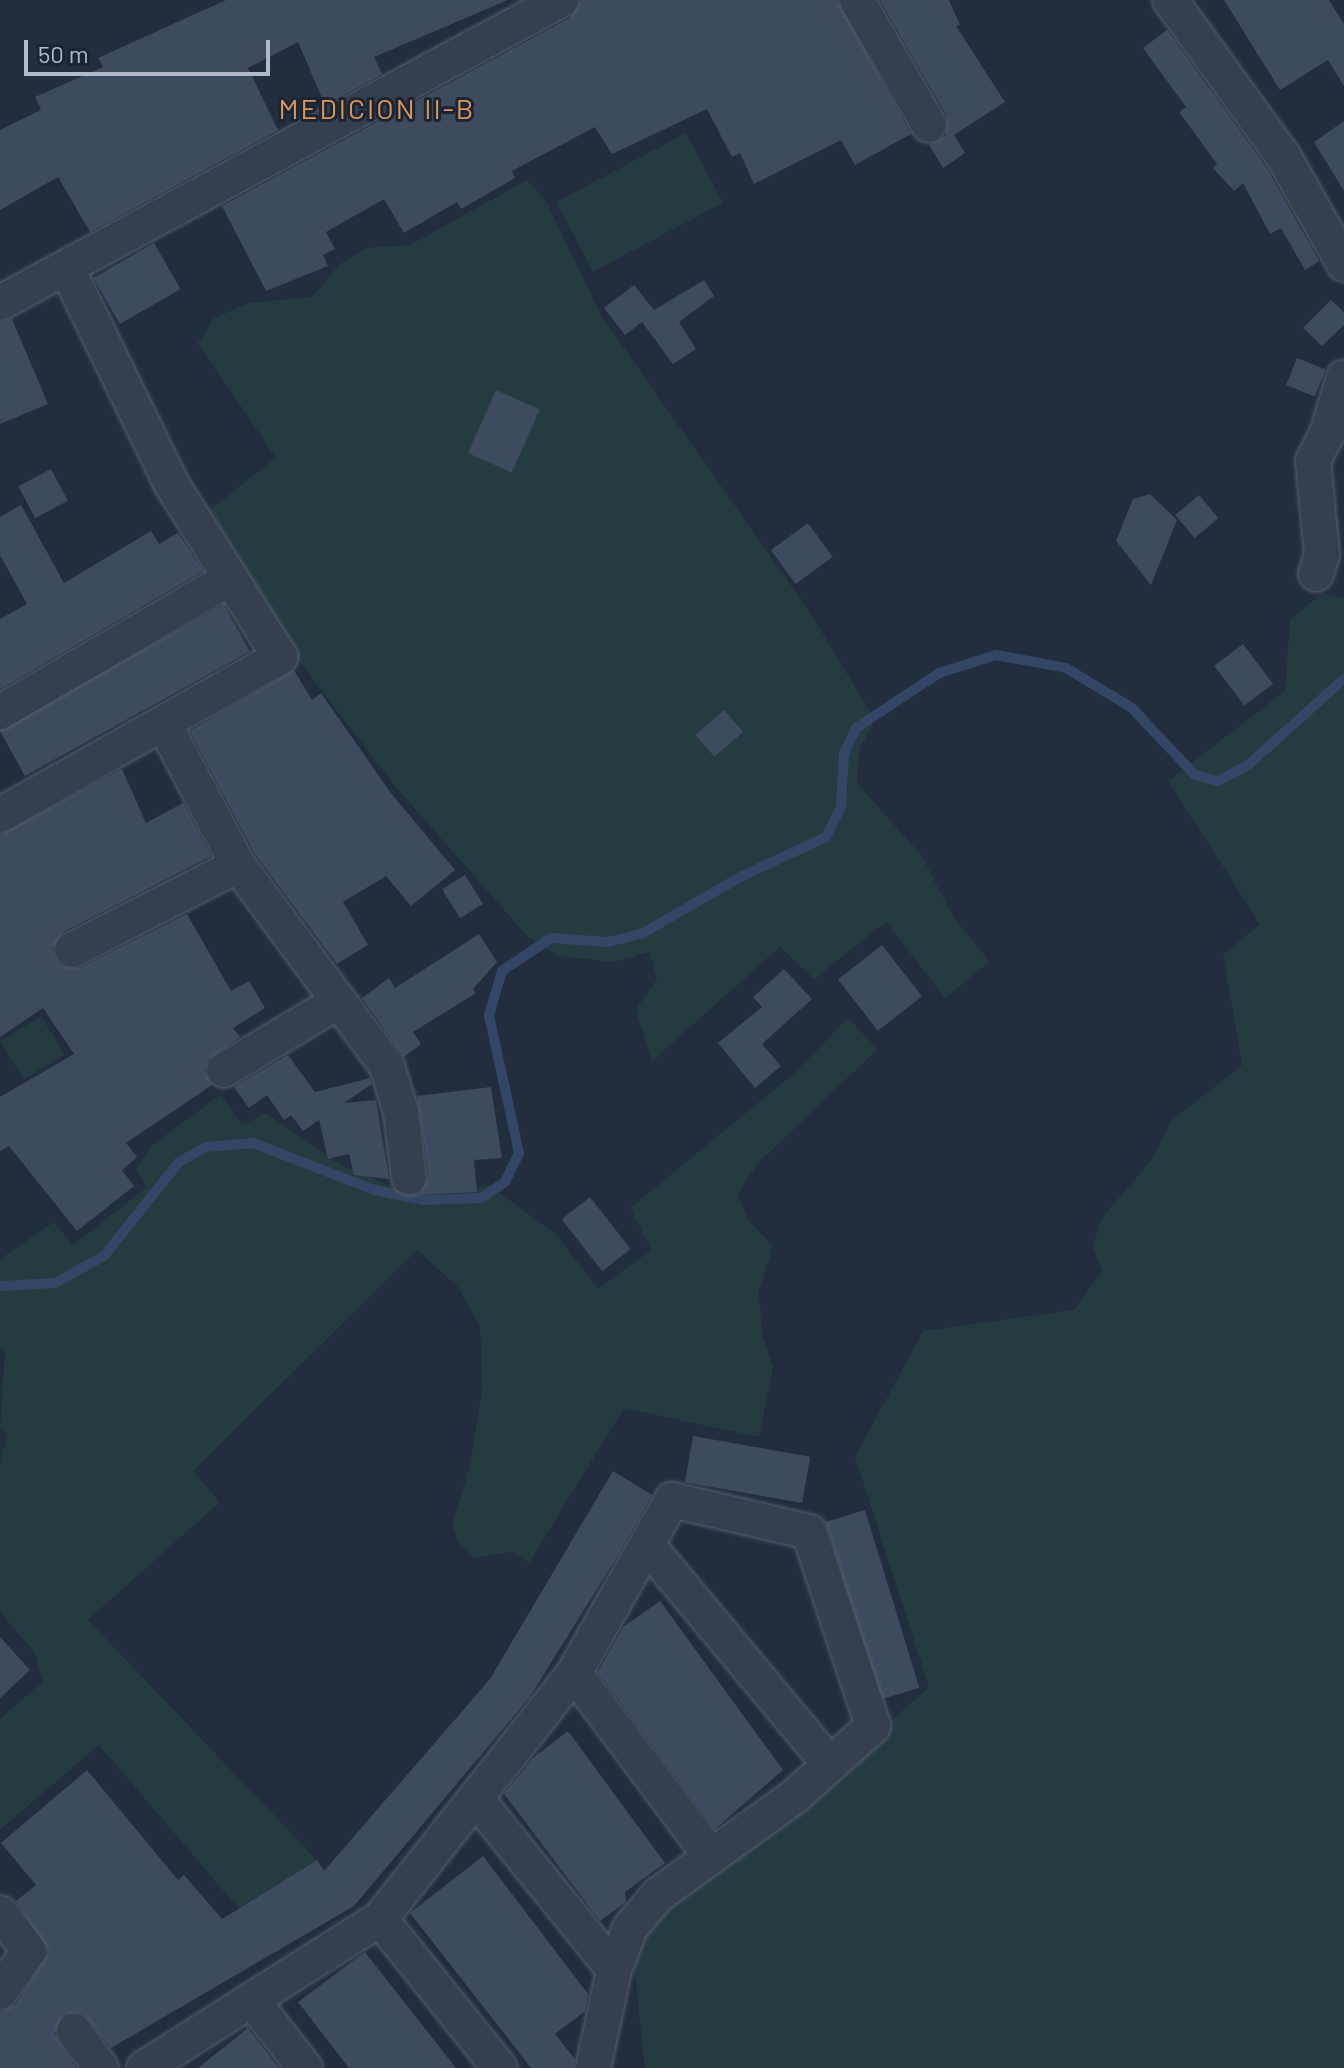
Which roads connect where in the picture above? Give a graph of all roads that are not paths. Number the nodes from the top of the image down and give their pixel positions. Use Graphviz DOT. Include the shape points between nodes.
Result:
graph roads {
  1 [pos="561,0"];
  2 [pos="857,0"];
  3 [pos="1170,0"];
  4 [pos="929,125"];
  5 [pos="1344,264"];
  6 [pos="68,271"];
  7 [pos="0,303"];
  8 [pos="1344,377"];
  9 [pos="1316,574"];
  10 [pos="229,579"];
  11 [pos="0,712"];
  12 [pos="165,726"];
  13 [pos="0,815"];
  14 [pos="238,865"];
  15 [pos="72,950"];
  16 [pos="339,1001"];
  17 [pos="224,1070"];
  18 [pos="409,1178"];
  19 [pos="647,1545"];
  20 [pos="574,1673"];
  21 [pos="830,1765"];
  22 [pos="477,1800"];
  23 [pos="710,1855"];
  24 [pos="0,1913"];
  25 [pos="380,1919"];
  26 [pos="614,1970"];
  27 [pos="0,1992"];
  28 [pos="252,2000"];
  29 [pos="74,2031"];
  30 [pos="101,2068"];
  31 [pos="144,2068"];
  32 [pos="305,2068"];
  33 [pos="500,2068"];
  34 [pos="593,2068"];
  1 -- 6 [label="street"];
  2 -- 4 [label="street"];
  3 -- 5 [label="street" via="1245,98"];
  6 -- 7 [label="street"];
  6 -- 10 [label="street" via="171,483"];
  8 -- 9 [label="street" via="1313,461 1322,554"];
  10 -- 11 [label="street"];
  10 -- 12 [label="street" via="280,657"];
  12 -- 13 [label="street"];
  12 -- 14 [label="street"];
  14 -- 15 [label="street"];
  14 -- 16 [label="street"];
  16 -- 17 [label="street"];
  16 -- 18 [label="street" via="387,1066 401,1112"];
  19 -- 20 [label="street"];
  19 -- 21 [label="street"];
  19 -- 21 [label="street" via="672,1500 809,1532 873,1726"];
  20 -- 22 [label="street"];
  20 -- 23 [label="street"];
  21 -- 23 [label="street"];
  22 -- 25 [label="street"];
  22 -- 26 [label="street"];
  23 -- 26 [label="street" via="658,1895 630,1928"];
  24 -- 27 [label="street" via="29,1951"];
  25 -- 28 [label="street"];
  25 -- 33 [label="street"];
  26 -- 34 [label="street"];
  28 -- 31 [label="street"];
  28 -- 32 [label="street"];
  29 -- 30 [label="street"];
}
